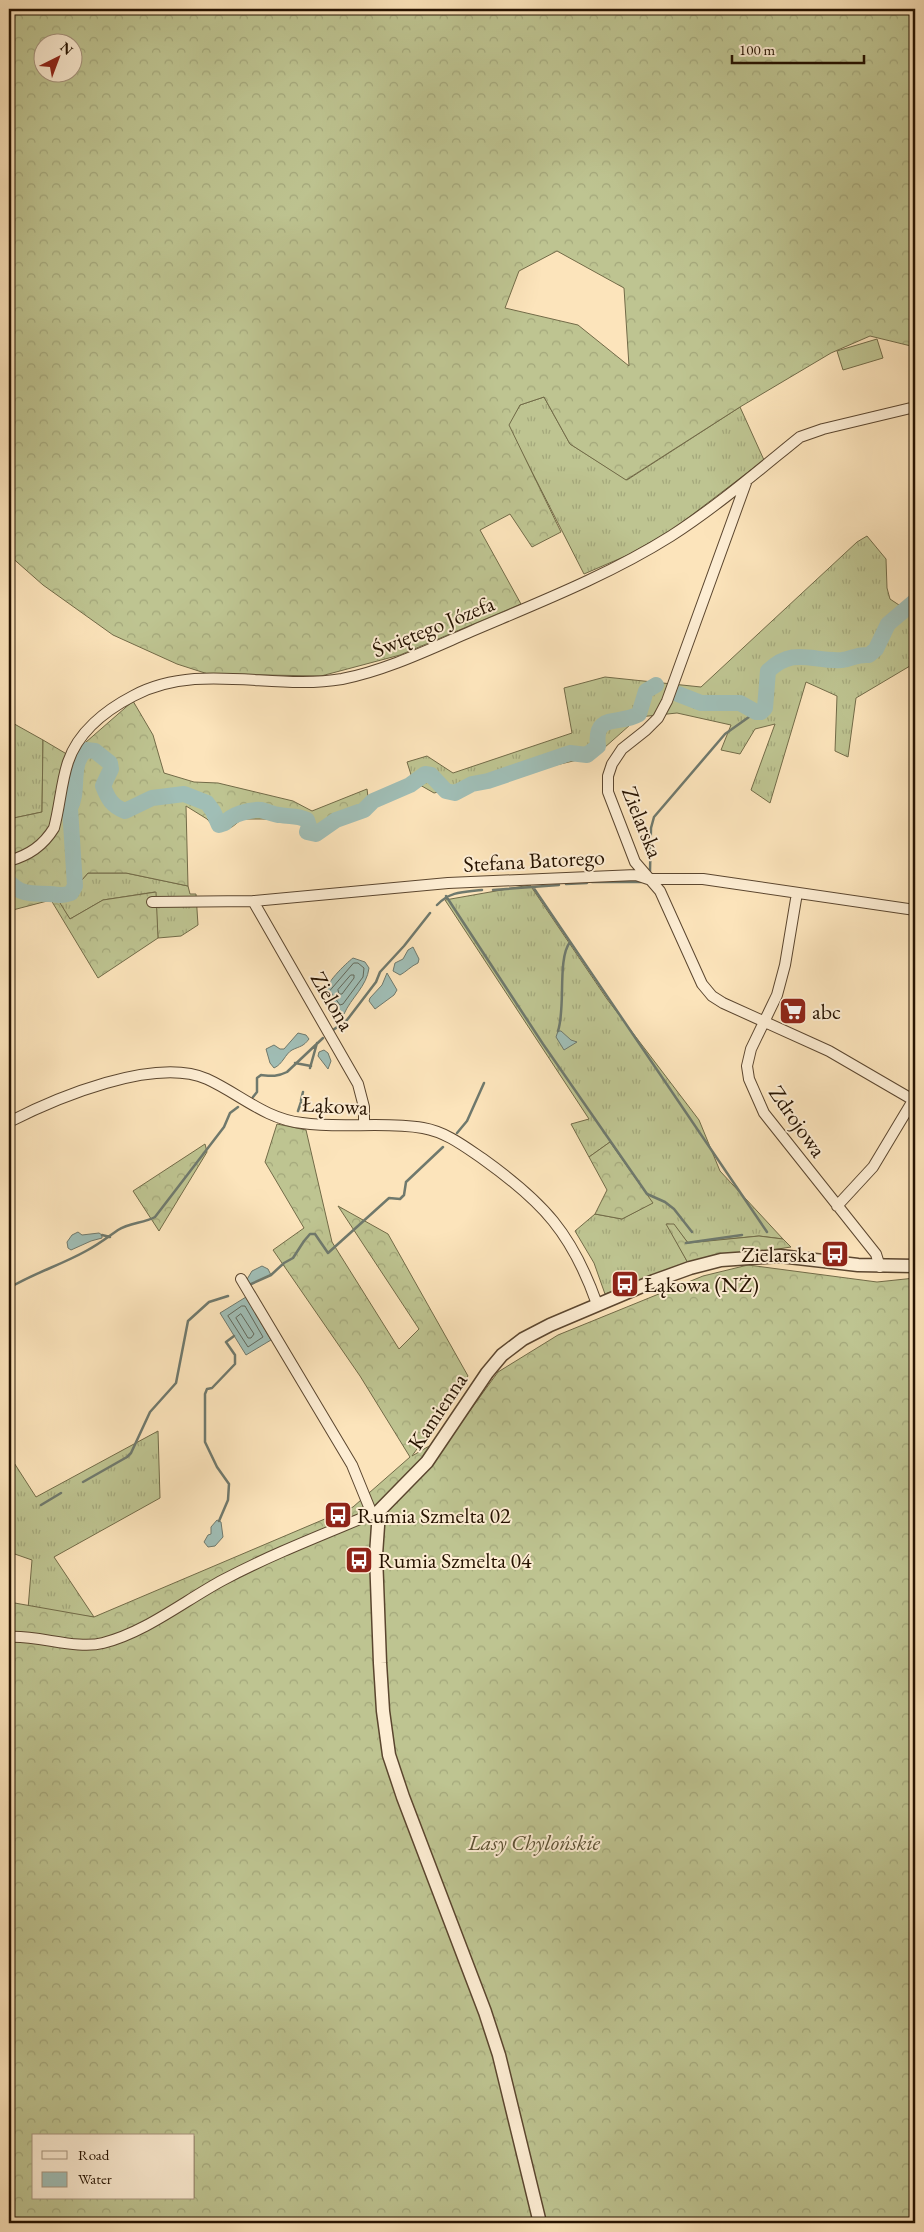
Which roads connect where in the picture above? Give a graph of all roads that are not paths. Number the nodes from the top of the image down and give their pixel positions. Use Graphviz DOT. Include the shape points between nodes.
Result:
graph roads {
  1 [pos="915,407"];
  2 [pos="746,480"];
  3 [pos="9,861"];
  4 [pos="648,879"];
  5 [pos="797,893"];
  6 [pos="253,901"];
  7 [pos="152,902"];
  8 [pos="915,910"];
  9 [pos="765,1020"];
  10 [pos="915,1100"];
  11 [pos="9,1122"];
  12 [pos="364,1125"];
  13 [pos="837,1206"];
  14 [pos="915,1266"];
  15 [pos="880,1267"];
  16 [pos="242,1279"];
  17 [pos="598,1304"];
  18 [pos="376,1512"];
  19 [pos="9,1637"];
  20 [pos="540,2223"];
  1 -- 2 [label="street, Świętego Józefa" via="800,437"];
  2 -- 3 [label="street, Świętego Józefa" via="672,535 634,557 407,659 320,682 209,677 167,684 132,697 94,724 75,746 68,762 54,828 48,838 32,852"];
  2 -- 4 [label="street, Zielarska" via="667,701 652,724 622,749 608,776 608,792 635,862"];
  4 -- 5 [label="street, Stefana Batorego" via="703,879"];
  4 -- 6 [label="street, Stefana Batorego" via="636,875 552,877"];
  4 -- 9 [label="street, Zielarska" via="660,891 702,984 723,1003"];
  5 -- 8 [label="street, Stefana Batorego"];
  5 -- 9 [label="street, Zdrojowa" via="785,965 777,995"];
  6 -- 7 [label="street, Stefana Batorego"];
  6 -- 12 [label="street, Zielona" via="355,1078 364,1107"];
  9 -- 10 [label="street, Zielarska" via="829,1051"];
  9 -- 13 [label="street, Zdrojowa" via="751,1048 747,1066 755,1097 764,1114"];
  10 -- 13 [label="street" via="873,1167"];
  11 -- 12 [label="street, Łąkowa" via="112,1080 172,1072 194,1074 208,1080 273,1117 302,1124"];
  12 -- 17 [label="street, Łąkowa" via="440,1132 496,1168 546,1210 561,1230 588,1278"];
  13 -- 15 [label="street, Zdrojowa" via="876,1254"];
  14 -- 15 [label="street, Kamienna"];
  15 -- 17 [label="street, Kamienna" via="780,1256 736,1258 690,1268"];
  16 -- 18 [label="street" via="352,1465"];
  17 -- 18 [label="street, Kamienna" via="530,1335 502,1355 486,1373 427,1462"];
  18 -- 19 [label="street, Kamienna" via="271,1556 128,1635 101,1644 80,1645"];
  18 -- 20 [label="street" via="380,1662 390,1755 485,2012 511,2099"];
}
